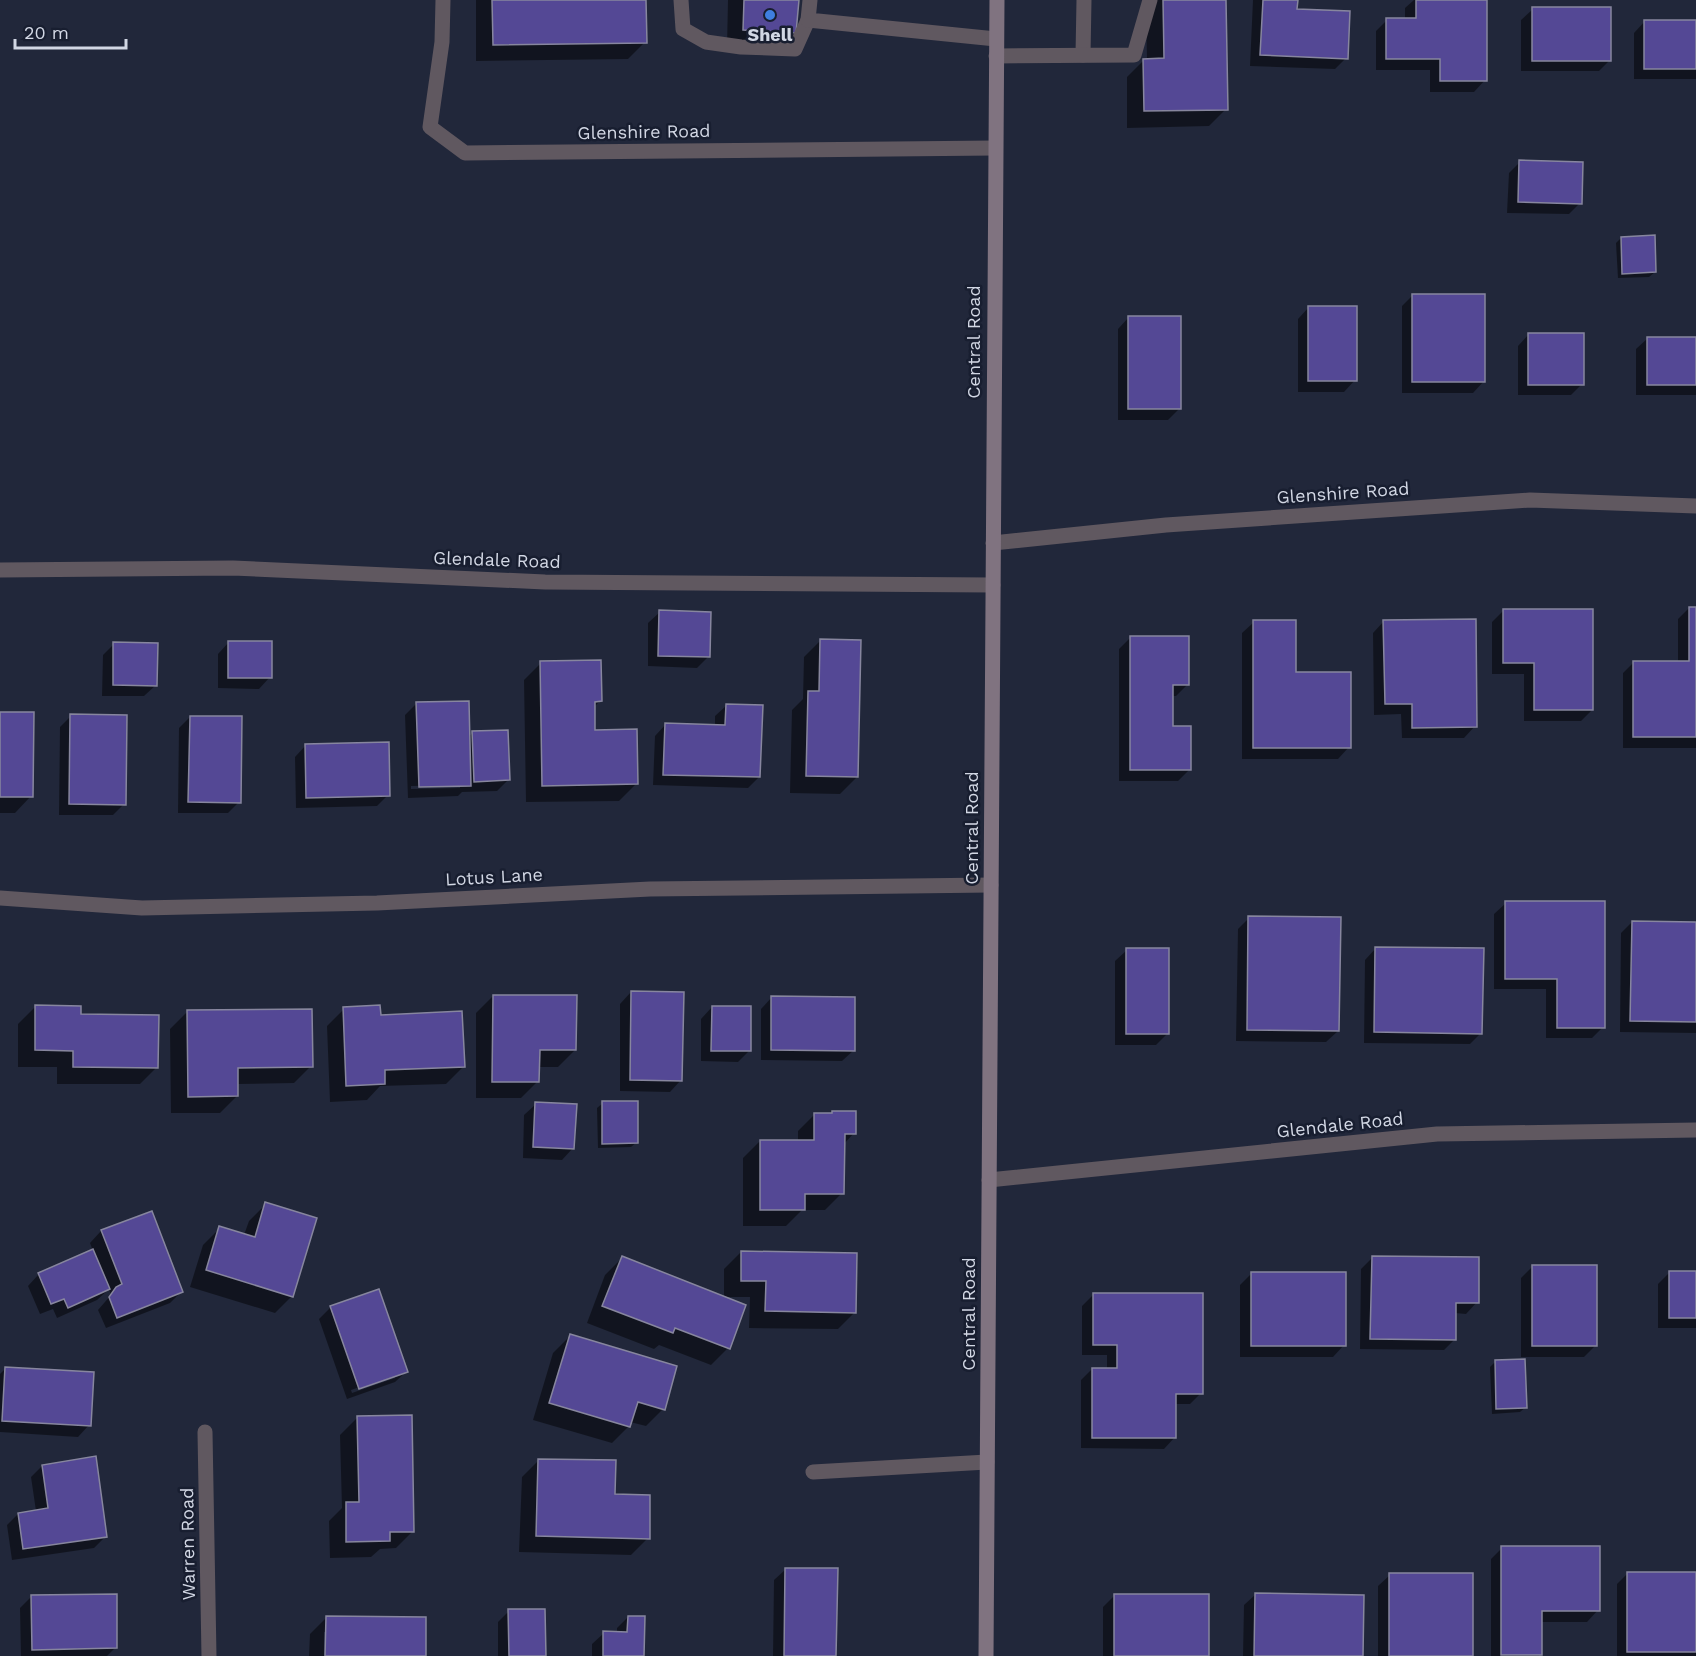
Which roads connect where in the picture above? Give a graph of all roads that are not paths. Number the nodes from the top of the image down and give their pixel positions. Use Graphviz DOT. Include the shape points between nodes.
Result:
graph roads {
  1 [pos="443,0"];
  2 [pos="681,0"];
  3 [pos="810,0"];
  4 [pos="996,0"];
  5 [pos="1084,0"];
  6 [pos="1150,0"];
  7 [pos="808,20"];
  8 [pos="996,39"];
  9 [pos="996,56"];
  10 [pos="1083,56"];
  11 [pos="995,148"];
  12 [pos="1696,506"];
  13 [pos="993,543"];
  14 [pos="0,570"];
  15 [pos="993,585"];
  16 [pos="991,885"];
  17 [pos="0,898"];
  18 [pos="1696,1130"];
  19 [pos="989,1180"];
  20 [pos="205,1432"];
  21 [pos="987,1462"];
  22 [pos="813,1472"];
  23 [pos="209,1656"];
  24 [pos="986,1656"];
  1 -- 11 [label="street, Glenshire Road" via="430,127 465,153"];
  2 -- 7 [label="street" via="683,29 706,42 795,49"];
  3 -- 7 [label="street"];
  4 -- 8 [label="main road, Central Road"];
  5 -- 10 [label="street"];
  6 -- 10 [label="street" via="1134,55"];
  7 -- 8 [label="street"];
  8 -- 9 [label="main road, Central Road"];
  9 -- 10 [label="street"];
  9 -- 11 [label="main road, Central Road"];
  11 -- 13 [label="main road, Central Road"];
  12 -- 13 [label="street, Glenshire Road" via="1530,500 1166,525"];
  13 -- 15 [label="main road, Central Road"];
  14 -- 15 [label="street, Glendale Road" via="233,568 545,582"];
  15 -- 16 [label="main road, Central Road"];
  16 -- 17 [label="street, Lotus Lane" via="650,889 377,903 142,908"];
  16 -- 19 [label="main road, Central Road"];
  18 -- 19 [label="street, Glendale Road" via="1437,1134"];
  19 -- 21 [label="main road, Central Road"];
  20 -- 23 [label="street, Warren Road"];
  21 -- 22 [label="street"];
  21 -- 24 [label="main road, Central Road"];
}
